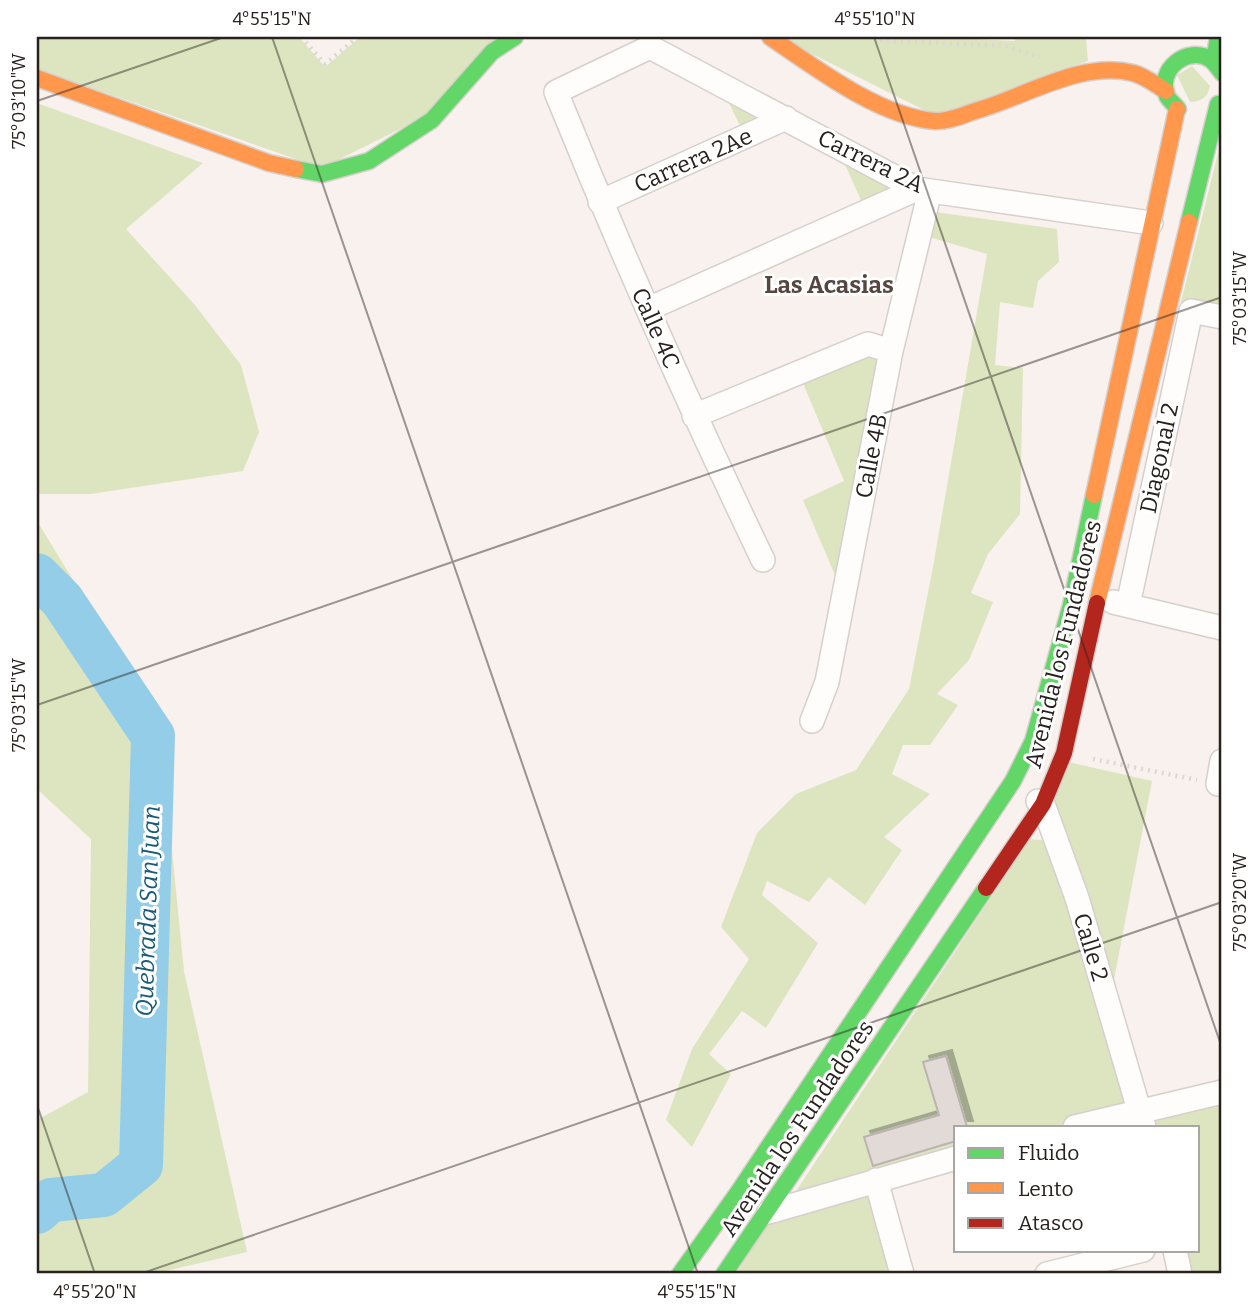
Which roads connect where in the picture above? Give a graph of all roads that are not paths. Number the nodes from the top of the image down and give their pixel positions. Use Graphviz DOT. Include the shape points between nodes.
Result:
graph roads {
  1 [pos="516,37"];
  2 [pos="769,37"];
  3 [pos="1183,37"];
  4 [pos="1218,37"];
  5 [pos="650,47"];
  6 [pos="1179,59"];
  7 [pos="1218,67"];
  8 [pos="37,78"];
  9 [pos="1166,91"];
  10 [pos="1220,100"];
  11 [pos="1188,113"];
  12 [pos="786,118"];
  13 [pos="923,190"];
  14 [pos="600,202"];
  15 [pos="1152,223"];
  16 [pos="648,309"];
  17 [pos="1222,317"];
  18 [pos="891,351"];
  19 [pos="694,416"];
  20 [pos="763,560"];
  21 [pos="1098,599"];
  22 [pos="1128,605"];
  23 [pos="1222,628"];
  24 [pos="811,721"];
  25 [pos="1222,761"];
  26 [pos="1013,781"];
  27 [pos="1218,784"];
  28 [pos="1043,804"];
  29 [pos="1222,1092"];
  30 [pos="1142,1119"];
  31 [pos="1083,1126"];
  32 [pos="954,1159"];
  33 [pos="876,1180"];
  34 [pos="769,1212"];
  35 [pos="1135,1252"];
  36 [pos="1175,1252"];
  37 [pos="680,1274"];
  38 [pos="724,1274"];
  39 [pos="902,1274"];
  40 [pos="1047,1274"];
  41 [pos="1180,1274"];
  1 -- 8 [label="main road" via="492,52 432,120 369,161 322,174 269,163"];
  2 -- 9 [label="main road" via="886,108 936,121 995,107 1067,78 1120,71"];
  3 -- 6 [label="main road"];
  4 -- 7 [label="main road"];
  5 -- 12 [label="street, Carrera 2A"];
  5 -- 14 [label="street, Calle 4C" via="556,92"];
  6 -- 7 [label="main road" via="1201,55"];
  6 -- 9 [label="main road" via="1167,73"];
  9 -- 11 [label="main road" via="1169,101"];
  10 -- 11 [label="main road" via="1205,113"];
  10 -- 21 [label="main road, Avenida los Fundadores"];
  11 -- 15 [label="main road, Avenida los Fundadores"];
  12 -- 13 [label="street, Carrera 2A"];
  12 -- 14 [label="street, Carrera 2Ae"];
  13 -- 15 [label="street, Carrera 2A"];
  13 -- 16 [label="street"];
  13 -- 18 [label="street, Calle 4B"];
  14 -- 16 [label="street, Calle 4C"];
  15 -- 26 [label="main road, Avenida los Fundadores" via="1071,605 1033,741"];
  16 -- 19 [label="street, Calle 4C"];
  17 -- 22 [label="street, Diagonal 2" via="1191,311"];
  18 -- 19 [label="street" via="868,344"];
  18 -- 24 [label="street, Calle 4B" via="827,682"];
  19 -- 20 [label="street, Calle 4C"];
  21 -- 22 [label="street"];
  21 -- 28 [label="main road, Avenida los Fundadores" via="1064,753"];
  22 -- 23 [label="street"];
  25 -- 27 [label="street"];
  26 -- 28 [label="street"];
  26 -- 37 [label="main road, Avenida los Fundadores"];
  28 -- 30 [label="street, Calle 2" via="1077,898"];
  28 -- 34 [label="main road, Avenida los Fundadores"];
  29 -- 30 [label="street"];
  30 -- 31 [label="street"];
  32 -- 33 [label="street"];
  33 -- 34 [label="street"];
  33 -- 39 [label="street"];
  34 -- 38 [label="main road, Avenida los Fundadores"];
  35 -- 40 [label="street"];
  36 -- 41 [label="street"];
}
